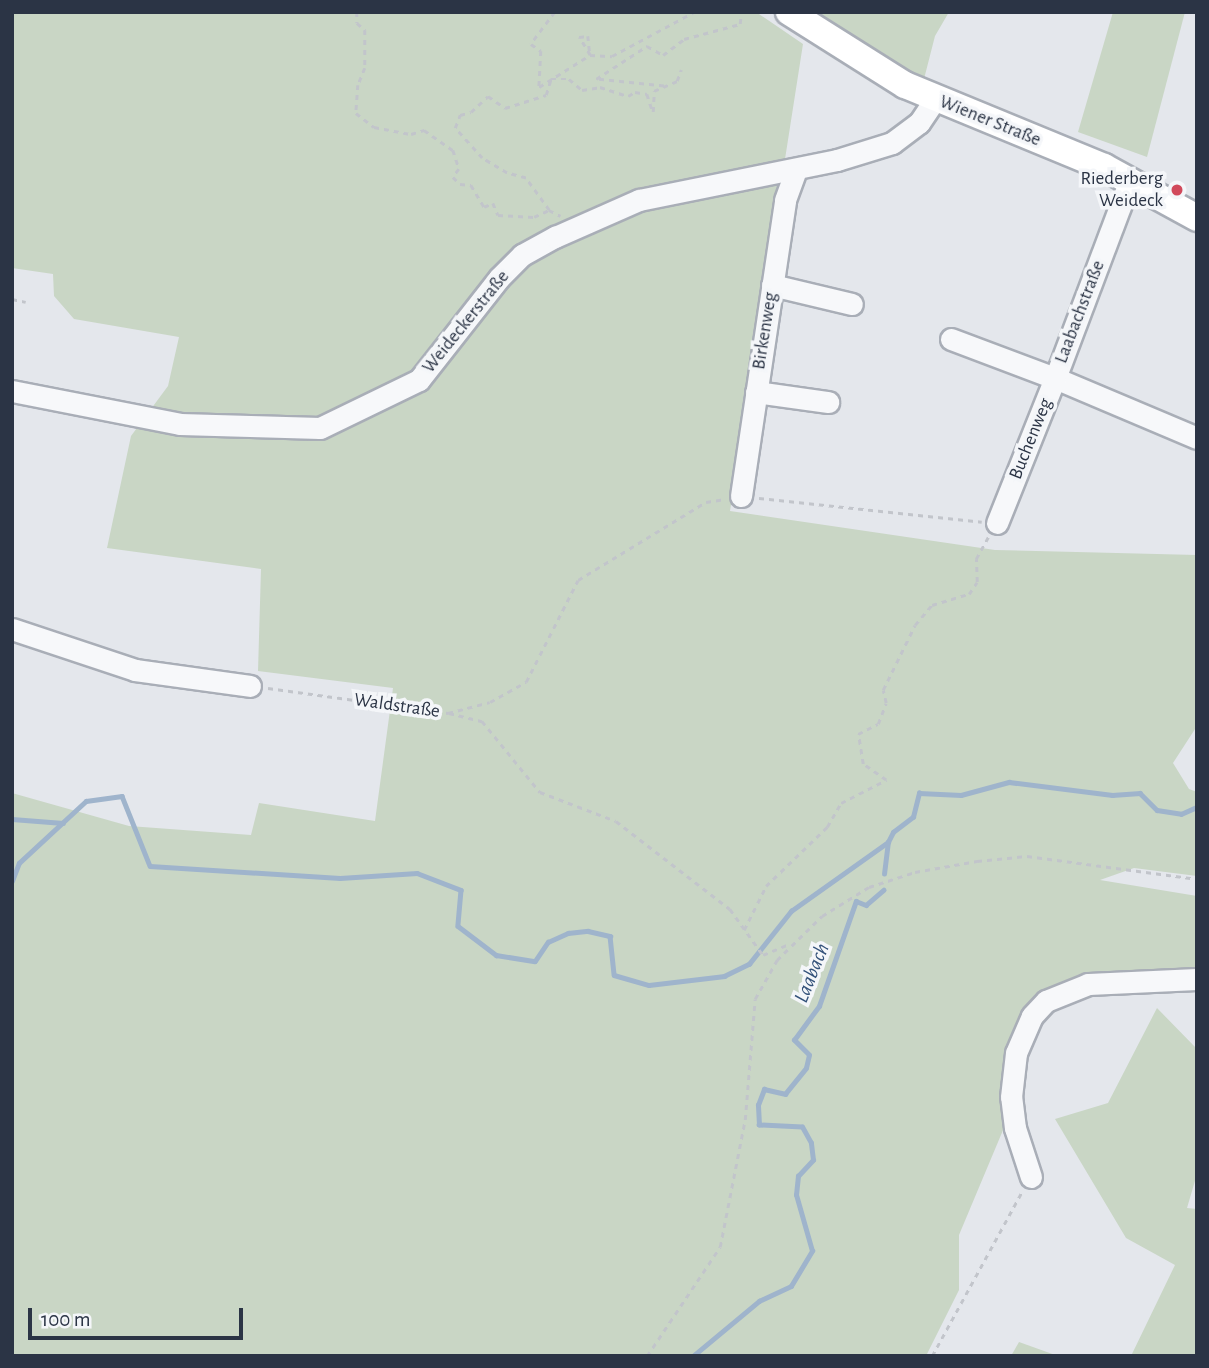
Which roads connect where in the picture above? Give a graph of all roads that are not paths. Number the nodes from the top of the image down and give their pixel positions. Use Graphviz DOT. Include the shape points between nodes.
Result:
graph roads {
  1 [pos="789,12"];
  2 [pos="934,99"];
  3 [pos="796,169"];
  4 [pos="1130,180"];
  5 [pos="1197,218"];
  6 [pos="772,285"];
  7 [pos="852,304"];
  8 [pos="951,339"];
  9 [pos="1055,378"];
  10 [pos="12,391"];
  11 [pos="756,392"];
  12 [pos="828,402"];
  13 [pos="1197,438"];
  14 [pos="741,496"];
  15 [pos="997,523"];
  16 [pos="12,629"];
  17 [pos="250,685"];
  18 [pos="1197,979"];
  19 [pos="1031,1177"];
  1 -- 2 [label="main road, Wiener Straße" via="886,75"];
  2 -- 3 [label="street, Weideckerstraße" via="919,123 892,143"];
  2 -- 4 [label="main road, Wiener Straße"];
  3 -- 6 [label="street, Birkenweg" via="785,200"];
  3 -- 10 [label="street, Weideckerstraße" via="639,200 555,237 522,255 499,278 419,380 320,428 180,424"];
  4 -- 5 [label="main road, Wiener Straße"];
  4 -- 9 [label="street, Laabachstraße"];
  6 -- 7 [label="street"];
  6 -- 11 [label="street, Birkenweg"];
  8 -- 9 [label="street, Buchenweg"];
  9 -- 13 [label="street, Laabachstraße"];
  9 -- 15 [label="street, Buchenweg"];
  11 -- 12 [label="street"];
  11 -- 14 [label="street, Birkenweg"];
  16 -- 17 [label="street" via="135,670"];
  18 -- 19 [label="street" via="1088,984 1046,1001 1032,1016 1016,1053 1011,1097 1015,1128"];
}
